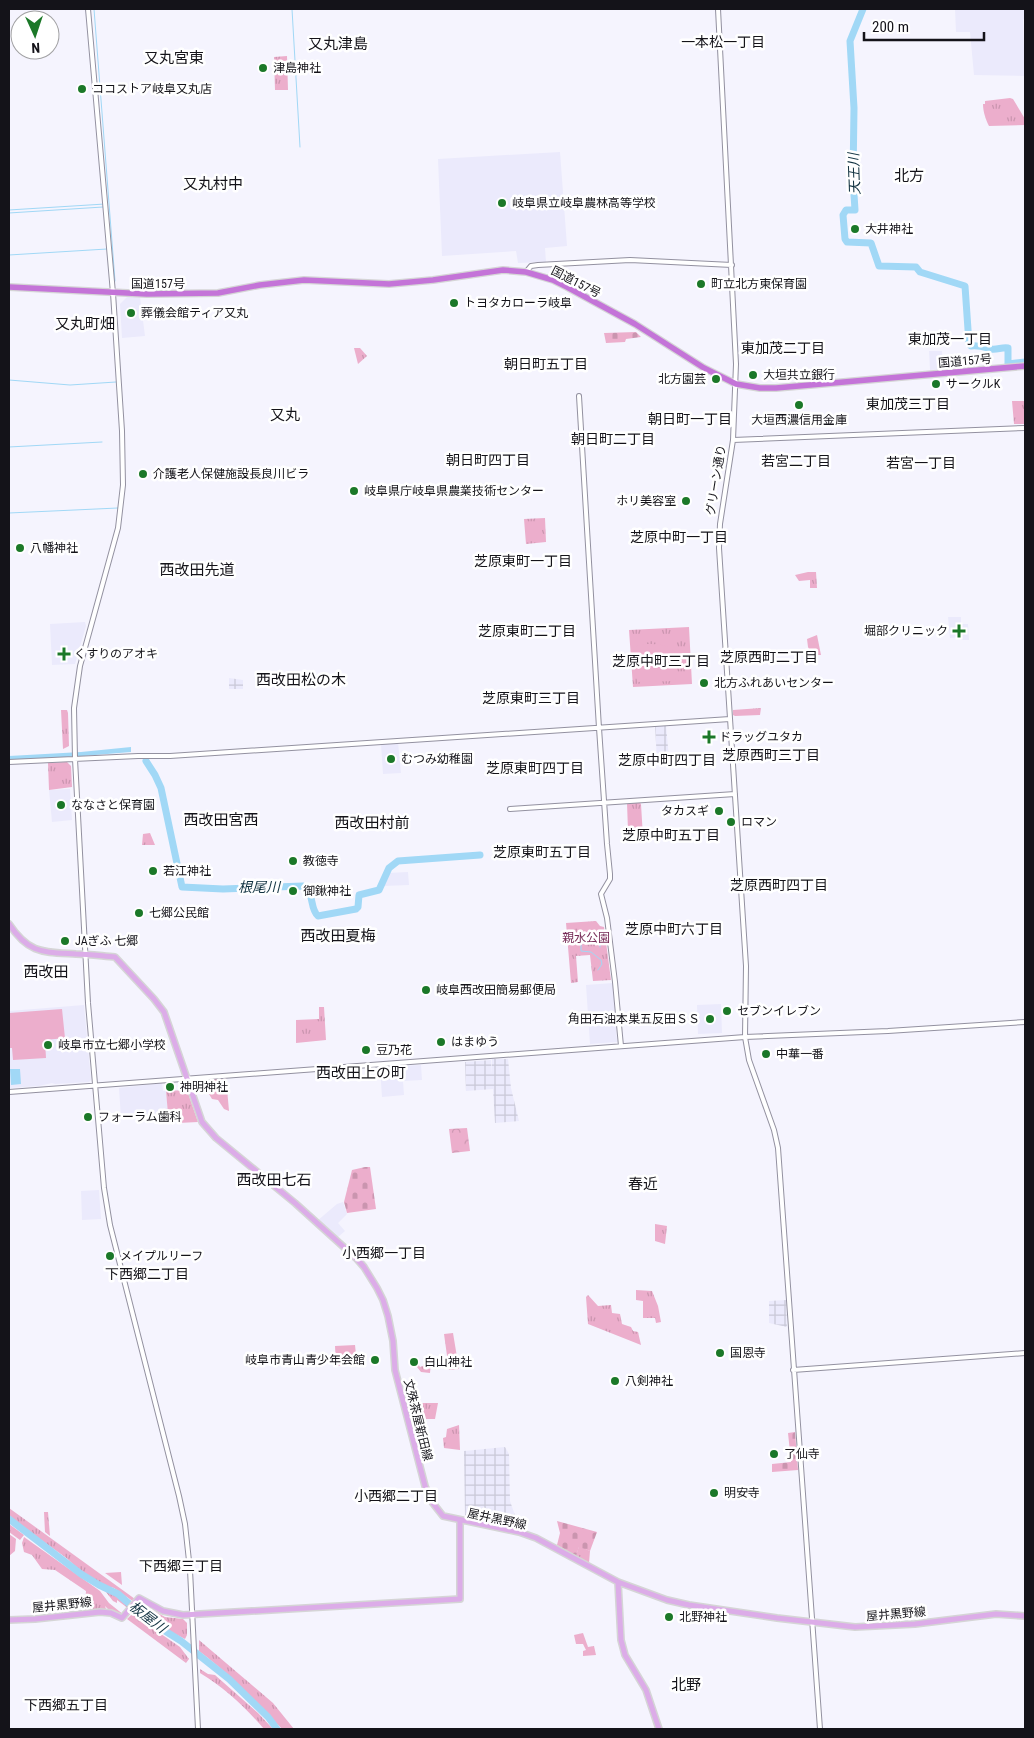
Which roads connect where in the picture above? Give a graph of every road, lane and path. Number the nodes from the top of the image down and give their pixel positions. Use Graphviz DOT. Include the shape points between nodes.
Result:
graph roads {
  1 [pos="88,9"];
  2 [pos="718,9"];
  3 [pos="732,265"];
  4 [pos="526,272"];
  5 [pos="9,287"];
  6 [pos="113,293"];
  7 [pos="1025,366"];
  8 [pos="736,384"];
  9 [pos="579,396"];
  10 [pos="1025,428"];
  11 [pos="733,440"];
  12 [pos="730,719"];
  13 [pos="599,728"];
  14 [pos="75,758"];
  15 [pos="9,762"];
  16 [pos="735,794"];
  17 [pos="604,803"];
  18 [pos="510,808"];
  19 [pos="9,924"];
  20 [pos="85,954"];
  21 [pos="1025,1022"];
  22 [pos="745,1037"];
  23 [pos="621,1046"];
  24 [pos="187,1078"];
  25 [pos="95,1086"];
  26 [pos="9,1092"];
  27 [pos="1025,1353"];
  28 [pos="793,1370"];
  29 [pos="460,1521"];
  30 [pos="618,1582"];
  31 [pos="192,1614"];
  32 [pos="1025,1616"];
  33 [pos="9,1620"];
  34 [pos="812,1622"];
  35 [pos="198,1729"];
  36 [pos="659,1729"];
  37 [pos="820,1729"];
  1 -- 6 [label="street"];
  2 -- 3 [label="street, グリーン通り"];
  3 -- 4 [label="street" via="620,260 538,265"];
  3 -- 8 [label="street, グリーン通り"];
  4 -- 6 [label="highway, 国道157号" via="503,270 389,284 304,280 218,293"];
  4 -- 8 [label="highway, 国道157号" via="567,287"];
  5 -- 6 [label="highway, 国道157号"];
  6 -- 14 [label="street" via="123,490 118,528 80,666 74,708"];
  7 -- 8 [label="highway, 国道157号" via="776,388"];
  8 -- 11 [label="street, グリーン通り"];
  9 -- 13 [label="street"];
  10 -- 11 [label="street"];
  11 -- 12 [label="street, グリーン通り" via="719,548"];
  12 -- 13 [label="street"];
  12 -- 16 [label="street, グリーン通り"];
  13 -- 14 [label="street" via="170,756"];
  13 -- 17 [label="street"];
  14 -- 15 [label="street"];
  14 -- 20 [label="street"];
  16 -- 17 [label="street"];
  16 -- 22 [label="street, グリーン通り" via="746,966"];
  17 -- 18 [label="street"];
  17 -- 23 [label="street" via="610,877 600,894 607,918"];
  19 -- 20 [label="main road, 文殊茶屋新田線" via="26,944 40,951"];
  20 -- 24 [label="main road, 文殊茶屋新田線" via="115,957 154,999 164,1012"];
  20 -- 25 [label="street"];
  21 -- 22 [label="street"];
  22 -- 23 [label="street"];
  22 -- 28 [label="street, グリーン通り" via="749,1060 778,1148"];
  23 -- 24 [label="street"];
  24 -- 25 [label="street"];
  24 -- 29 [label="main road, 文殊茶屋新田線" via="202,1122 216,1138 295,1203 364,1267 383,1300 388,1316 395,1370 425,1486 443,1516"];
  25 -- 26 [label="street"];
  25 -- 31 [label="street" via="110,1225 179,1496 188,1547"];
  27 -- 28 [label="street"];
  28 -- 34 [label="street, グリーン通り"];
  29 -- 30 [label="main road, 屋井黒野線" via="536,1538"];
  29 -- 31 [label="main road, 屋井黒野線" via="460,1599"];
  30 -- 34 [label="main road, 屋井黒野線" via="689,1605"];
  30 -- 36 [label="main road" via="621,1640 625,1655 646,1690"];
  31 -- 33 [label="main road, 屋井黒野線" via="163,1612 138,1599 124,1617 100,1612"];
  31 -- 35 [label="street"];
  32 -- 34 [label="main road, 屋井黒野線" via="996,1614 873,1627"];
  34 -- 37 [label="street, グリーン通り"];
}
